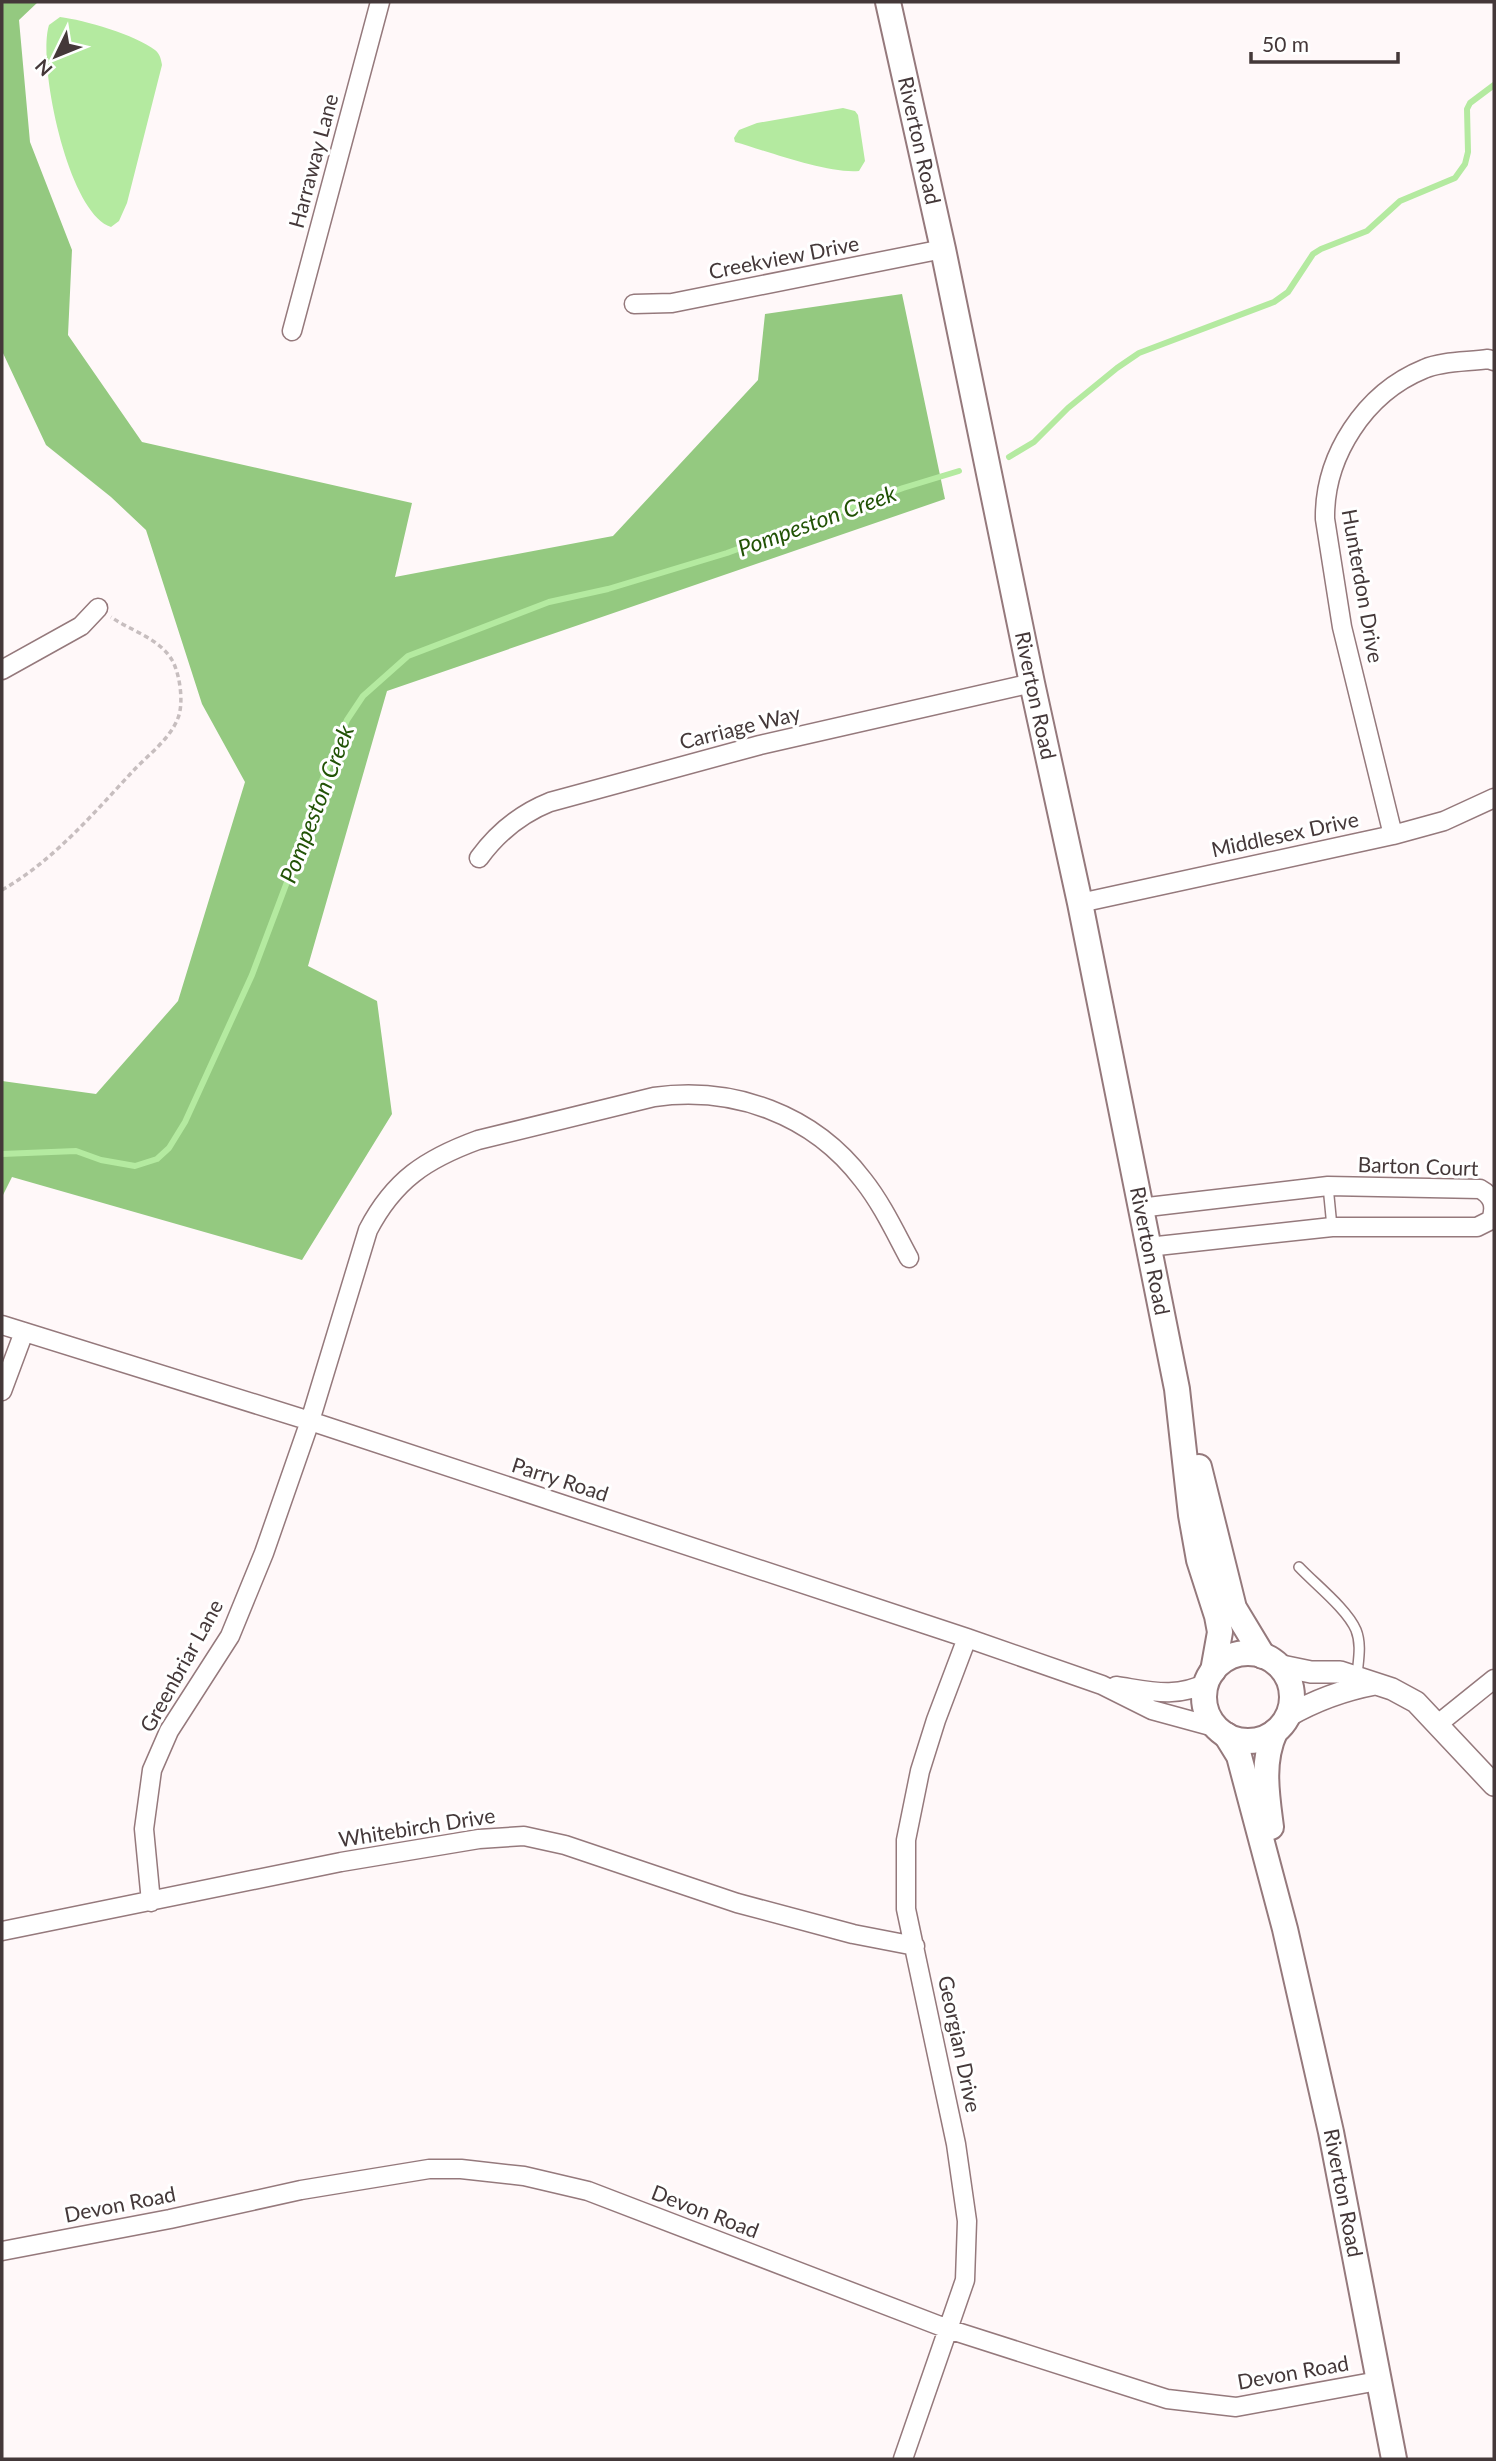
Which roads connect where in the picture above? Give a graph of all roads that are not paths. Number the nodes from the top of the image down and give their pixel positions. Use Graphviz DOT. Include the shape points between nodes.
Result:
graph roads {
  1 [pos="380,2"];
  2 [pos="888,2"];
  3 [pos="943,249"];
  4 [pos="634,304"];
  5 [pos="292,331"];
  6 [pos="1494,361"];
  7 [pos="98,608"];
  8 [pos="2,670"];
  9 [pos="1032,684"];
  10 [pos="1494,798"];
  11 [pos="1392,835"];
  12 [pos="479,858"];
  13 [pos="1080,903"];
  14 [pos="1328,1186"];
  15 [pos="1139,1208"];
  16 [pos="1332,1227"];
  17 [pos="1148,1247"];
  18 [pos="909,1258"];
  19 [pos="2,1325"];
  20 [pos="24,1332"];
  21 [pos="1177,1389"];
  22 [pos="2,1391"];
  23 [pos="310,1421"];
  24 [pos="1298,1567"];
  25 [pos="967,1638"];
  26 [pos="1270,1660"];
  27 [pos="1210,1676"];
  28 [pos="1357,1677"];
  29 [pos="1494,1679"];
  30 [pos="1377,1684"];
  31 [pos="1102,1685"];
  32 [pos="1281,1724"];
  33 [pos="1437,1724"];
  34 [pos="1222,1731"];
  35 [pos="1494,1785"];
  36 [pos="151,1902"];
  37 [pos="1285,1928"];
  38 [pos="2,1931"];
  39 [pos="915,1946"];
  40 [pos="2,2251"];
  41 [pos="948,2329"];
  42 [pos="1378,2381"];
  43 [pos="903,2459"];
  44 [pos="1394,2459"];
  1 -- 5 [label="street, Harraway Lane"];
  2 -- 3 [label="main road, Riverton Road"];
  3 -- 4 [label="street, Creekview Drive" via="672,303"];
  3 -- 9 [label="main road, Riverton Road"];
  6 -- 11 [label="street, Hunterdon Drive" via="1426,368 1392,386 1365,410 1336,457 1325,501 1342,627"];
  7 -- 8 [label="street" via="81,626"];
  9 -- 12 [label="street, Carriage Way" via="760,745 550,802 512,822"];
  9 -- 13 [label="main road, Riverton Road"];
  10 -- 11 [label="street, Middlesex Drive" via="1444,821"];
  11 -- 13 [label="street, Middlesex Drive"];
  13 -- 15 [label="main road, Riverton Road"];
  14 -- 15 [label="street, Barton Court"];
  14 -- 16 [label="lane"];
  14 -- 16 [label="street, Barton Court" via="1480,1189 1493,1201 1491,1220 1477,1227"];
  15 -- 17 [label="main road, Riverton Road"];
  16 -- 17 [label="street, Barton Court"];
  17 -- 21 [label="main road, Riverton Road"];
  18 -- 23 [label="street, Greenbriar Lane" via="877,1199 840,1153 819,1135 764,1106 707,1094 679,1094 478,1140 410,1174 379,1210 368,1230"];
  19 -- 20 [label="street, Parry Road"];
  20 -- 22 [label="street"];
  20 -- 23 [label="street, Parry Road"];
  21 -- 26 [label="main road, Riverton Road" via="1234,1608"];
  21 -- 27 [label="main road, Riverton Road" via="1191,1515 1220,1632"];
  23 -- 25 [label="street, Parry Road"];
  23 -- 36 [label="street, Greenbriar Lane" via="230,1636 169,1731 152,1770 144,1829"];
  24 -- 28 [label="lane" via="1356,1630"];
  25 -- 31 [label="street, Parry Road"];
  25 -- 39 [label="street, Georgian Drive" via="920,1771 906,1840 906,1909"];
  26 -- 27 [label="main road" via="1249,1653 1237,1655"];
  26 -- 28 [label="street" via="1311,1672"];
  26 -- 32 [label="main road" via="1288,1679 1292,1691 1292,1703"];
  27 -- 31 [label="street, Parry Road" via="1182,1693"];
  27 -- 34 [label="main road" via="1205,1702"];
  28 -- 30 [label="street"];
  29 -- 33 [label="street"];
  30 -- 32 [label="street" via="1313,1701"];
  30 -- 33 [label="street" via="1416,1702"];
  31 -- 34 [label="street, Parry Road" via="1152,1710"];
  32 -- 34 [label="main road" via="1253,1741"];
  32 -- 37 [label="main road, Riverton Road" via="1270,1743 1265,1772"];
  33 -- 35 [label="street"];
  34 -- 37 [label="main road, Riverton Road" via="1239,1756"];
  36 -- 38 [label="street, Whitebirch Drive"];
  36 -- 39 [label="street, Whitebirch Drive" via="341,1862 524,1836 565,1845 737,1903"];
  37 -- 42 [label="main road, Riverton Road" via="1331,2132"];
  39 -- 41 [label="street, Georgian Drive" via="967,2221 965,2280"];
  40 -- 41 [label="street, Devon Road" via="301,2190 429,2169 461,2169 523,2176 588,2191"];
  41 -- 42 [label="street, Devon Road" via="1167,2399 1236,2407"];
  41 -- 43 [label="street, Georgian Drive"];
  42 -- 44 [label="main road, Riverton Road"];
}
